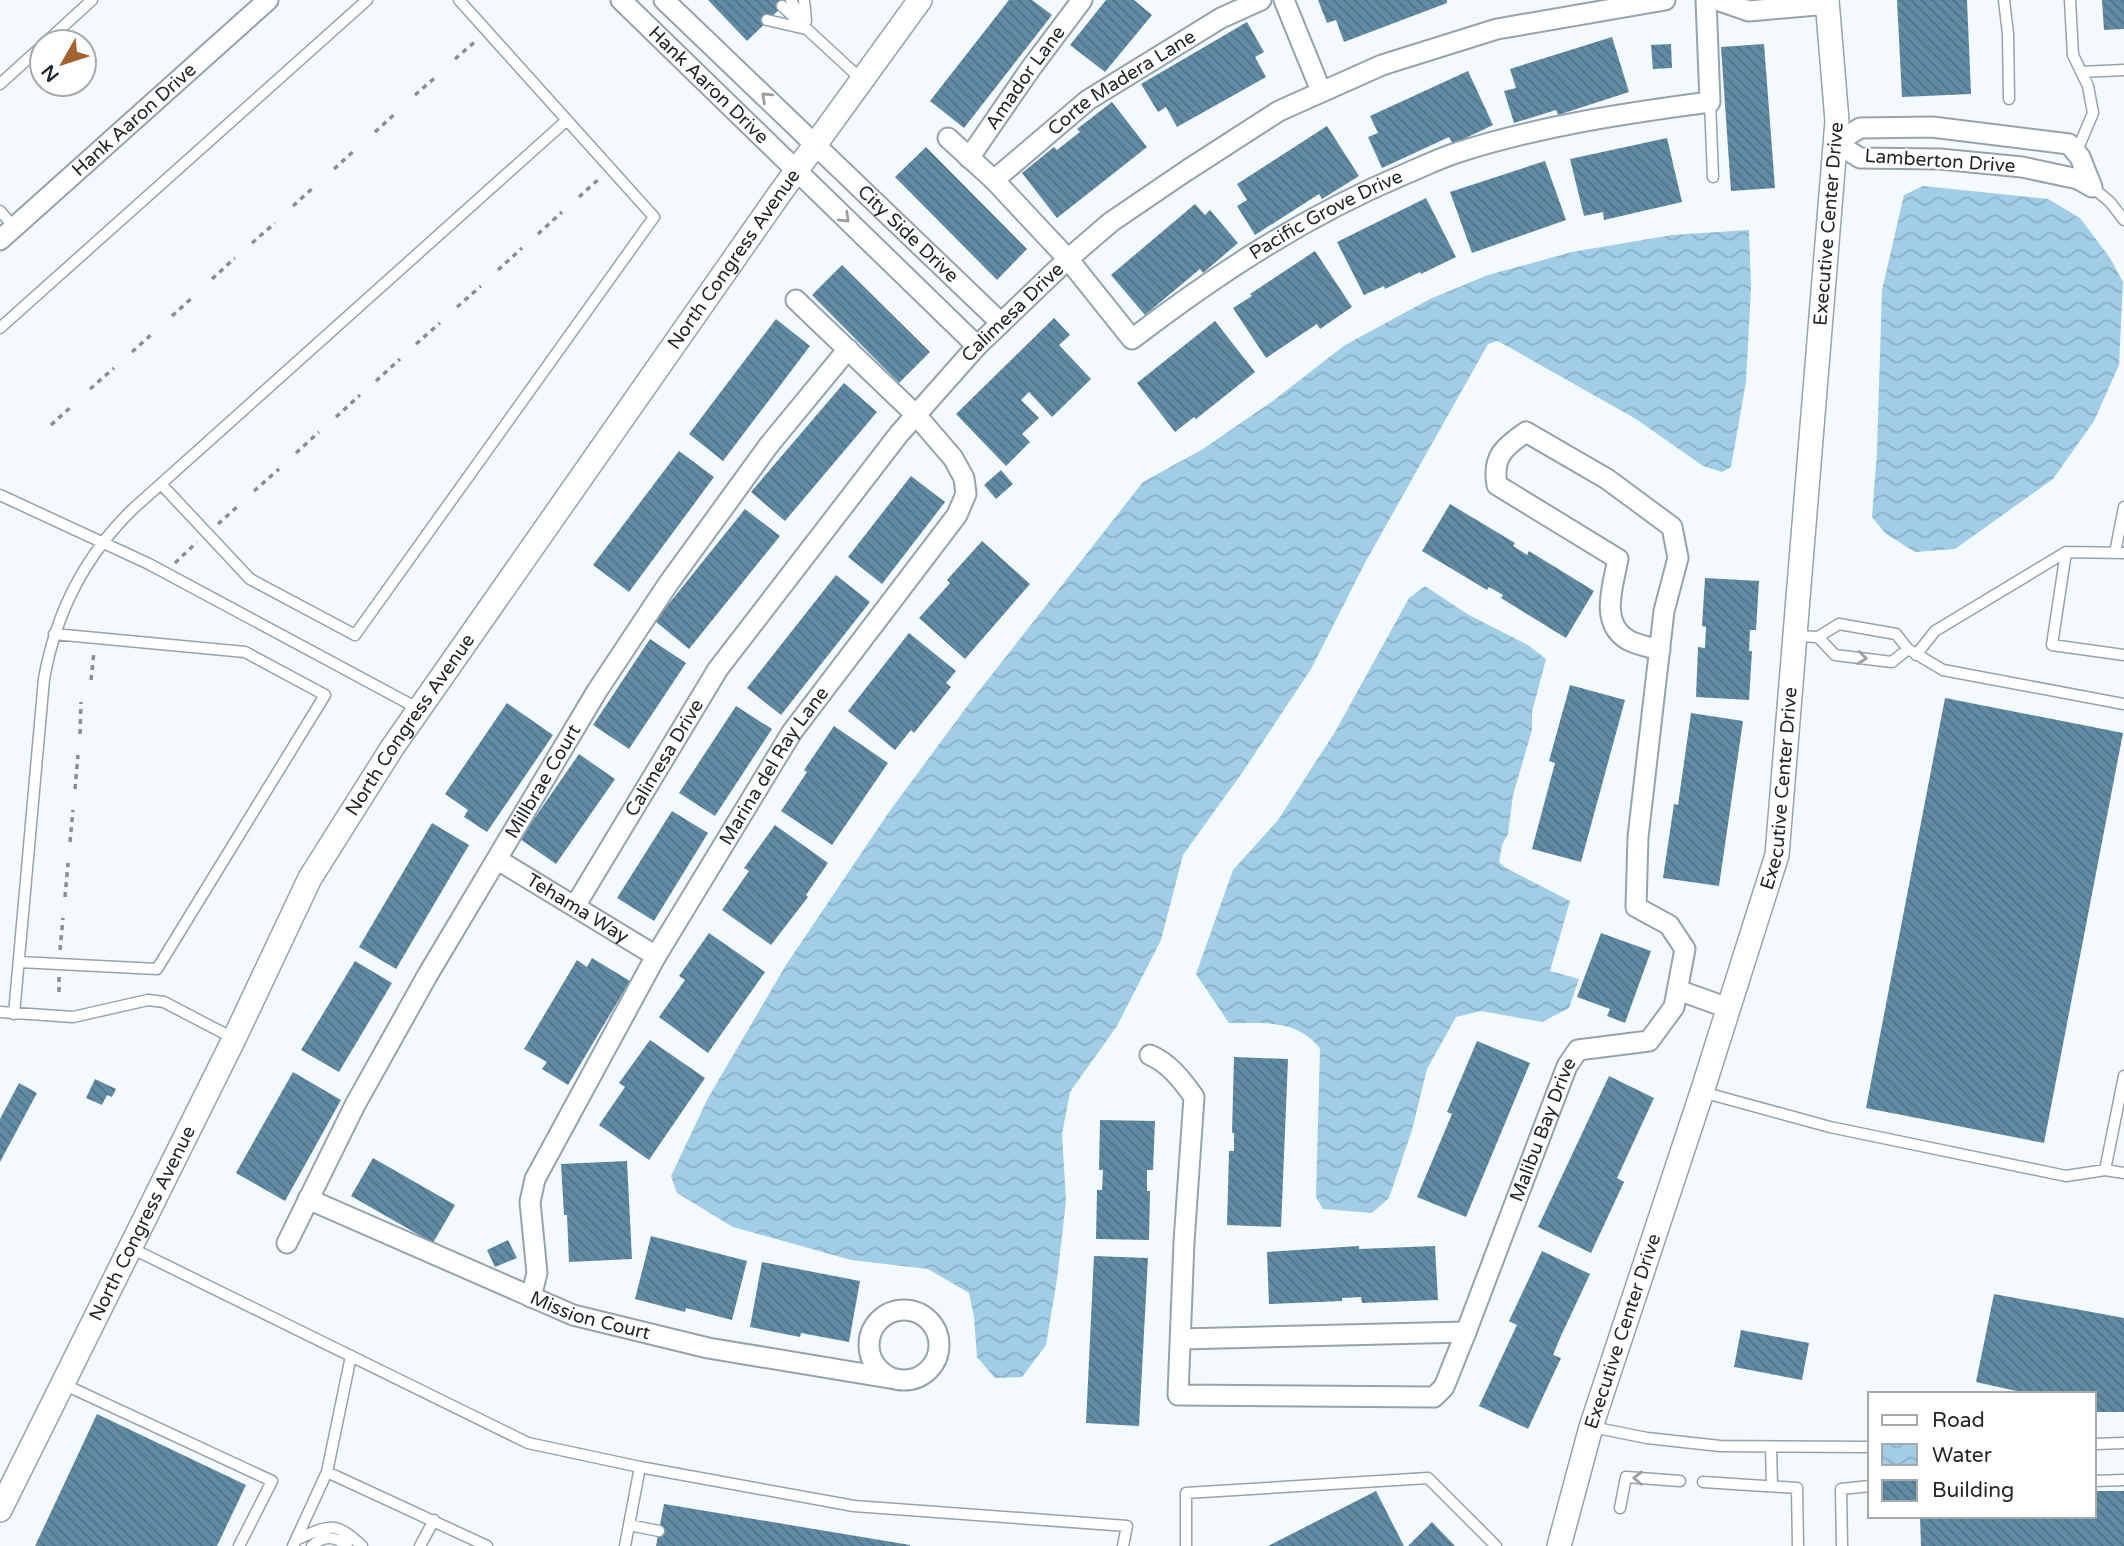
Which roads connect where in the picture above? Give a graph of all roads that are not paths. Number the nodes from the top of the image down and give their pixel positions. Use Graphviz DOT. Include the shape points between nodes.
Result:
graph roads {
  1 [pos="92,0"];
  2 [pos="268,0"];
  3 [pos="367,0"];
  4 [pos="459,0"];
  5 [pos="621,0"];
  6 [pos="664,0"];
  7 [pos="792,0"];
  8 [pos="804,0"];
  9 [pos="920,0"];
  10 [pos="1082,0"];
  11 [pos="1261,0"];
  12 [pos="1284,0"];
  13 [pos="1665,0"];
  14 [pos="1706,0"];
  15 [pos="1717,0"];
  16 [pos="2004,0"];
  17 [pos="2070,0"];
  18 [pos="1828,2"];
  19 [pos="1619,4"];
  20 [pos="1753,5"];
  21 [pos="782,6"];
  22 [pos="767,20"];
  23 [pos="61,28"];
  24 [pos="807,29"];
  25 [pos="28,59"];
  26 [pos="2124,70"];
  27 [pos="2081,72"];
  28 [pos="862,80"];
  29 [pos="0,84"];
  30 [pos="1321,90"];
  31 [pos="2009,99"];
  32 [pos="1710,102"];
  33 [pos="567,120"];
  34 [pos="948,138"];
  35 [pos="1836,143"];
  36 [pos="815,144"];
  37 [pos="2076,153"];
  38 [pos="969,158"];
  39 [pos="796,171"];
  40 [pos="1713,177"];
  41 [pos="994,180"];
  42 [pos="2092,187"];
  43 [pos="0,211"];
  44 [pos="2124,220"];
  45 [pos="901,227"];
  46 [pos="7,233"];
  47 [pos="880,252"];
  48 [pos="1068,259"];
  49 [pos="962,286"];
  50 [pos="796,300"];
  51 [pos="939,310"];
  52 [pos="1001,323"];
  53 [pos="0,328"];
  54 [pos="976,346"];
  55 [pos="848,349"];
  56 [pos="916,415"];
  57 [pos="161,484"];
  58 [pos="0,495"];
  59 [pos="2124,507"];
  60 [pos="104,541"];
  61 [pos="2066,552"];
  62 [pos="2119,553"];
  63 [pos="54,635"];
  64 [pos="1807,637"];
  65 [pos="1660,650"];
  66 [pos="1912,652"];
  67 [pos="2124,655"];
  68 [pos="2124,704"];
  69 [pos="419,709"];
  70 [pos="498,860"];
  71 [pos="575,906"];
  72 [pos="656,956"];
  73 [pos="19,962"];
  74 [pos="1678,990"];
  75 [pos="1728,1008"];
  76 [pos="0,1012"];
  77 [pos="14,1014"];
  78 [pos="234,1039"];
  79 [pos="1150,1055"];
  80 [pos="2124,1076"];
  81 [pos="1702,1092"];
  82 [pos="2105,1170"];
  83 [pos="2124,1173"];
  84 [pos="309,1199"];
  85 [pos="287,1243"];
  86 [pos="130,1248"];
  87 [pos="530,1297"];
  88 [pos="1466,1332"];
  89 [pos="1181,1339"];
  90 [pos="351,1356"];
  91 [pos="889,1378"];
  92 [pos="63,1384"];
  93 [pos="1591,1427"];
  94 [pos="2124,1443"];
  95 [pos="2096,1444"];
  96 [pos="1772,1447"];
  97 [pos="1868,1447"];
  98 [pos="640,1467"];
  99 [pos="327,1472"];
  100 [pos="2124,1480"];
  101 [pos="1680,1481"];
  102 [pos="2096,1481"];
  103 [pos="1703,1482"];
  104 [pos="1772,1486"];
  105 [pos="1868,1486"];
  106 [pos="1620,1508"];
  107 [pos="0,1510"];
  108 [pos="434,1520"];
  109 [pos="629,1525"];
  110 [pos="659,1531"];
  111 [pos="295,1543"];
  112 [pos="239,1546"];
  113 [pos="312,1546"];
  114 [pos="347,1546"];
  115 [pos="362,1546"];
  116 [pos="421,1546"];
  117 [pos="487,1546"];
  118 [pos="625,1546"];
  119 [pos="1123,1546"];
  120 [pos="1186,1546"];
  121 [pos="1496,1546"];
  122 [pos="1559,1546"];
  123 [pos="1798,1546"];
  124 [pos="1842,1546"];
  1 -- 23 [label="lane"];
  2 -- 46 [label="street, Hank Aaron Drive"];
  3 -- 53 [label="lane"];
  4 -- 33 [label="lane"];
  5 -- 39 [label="street, Hank Aaron Drive"];
  36 -- 6 [label="street, Hank Aaron Drive, one-way"];
  7 -- 24 [label="lane"];
  8 -- 24 [label="lane"];
  9 -- 28 [label="street, North Congress Avenue"];
  10 -- 38 [label="street, Amador Lane"];
  11 -- 41 [label="street, Corte Madera Lane" via="1221,18 1088,100"];
  12 -- 30 [label="street"];
  13 -- 19 [label="street, Calimesa Drive"];
  14 -- 32 [label="street"];
  15 -- 20 [label="street"];
  16 -- 31 [label="lane"];
  17 -- 27 [label="lane" via="2073,55"];
  18 -- 20 [label="street"];
  18 -- 35 [label="street, Executive Center Drive"];
  19 -- 30 [label="street, Calimesa Drive" via="1497,29 1382,65"];
  21 -- 24 [label="lane"];
  22 -- 24 [label="lane"];
  24 -- 28 [label="lane"];
  25 -- 29 [label="lane"];
  26 -- 27 [label="lane"];
  27 -- 37 [label="lane" via="2093,113"];
  28 -- 36 [label="street, North Congress Avenue"];
  30 -- 48 [label="street, Calimesa Drive" via="1279,111 1186,171 1111,222"];
  32 -- 40 [label="lane"];
  32 -- 48 [label="street, Pacific Grove Drive" via="1633,112 1458,152 1364,191 1283,233 1198,288 1132,339"];
  33 -- 57 [label="lane"];
  33 -- 57 [label="lane" via="654,217 355,635 250,579"];
  34 -- 38 [label="street, Pacific Grove Drive"];
  35 -- 37 [label="street, Lamberton Drive" via="1860,128 1933,127 2069,144"];
  35 -- 42 [label="street, Lamberton Drive" via="1860,158 2022,167 2078,179"];
  35 -- 64 [label="street, Executive Center Drive"];
  36 -- 39 [label="street, North Congress Avenue"];
  36 -- 45 [label="street, City Side Drive"];
  37 -- 42 [label="street"];
  38 -- 41 [label="street, Pacific Grove Drive"];
  39 -- 47 [label="street, City Side Drive, one-way"];
  39 -- 69 [label="street, North Congress Avenue"];
  41 -- 48 [label="street, Pacific Grove Drive"];
  42 -- 44 [label="lane"];
  43 -- 46 [label="lane"];
  45 -- 47 [label="street"];
  45 -- 49 [label="street, City Side Drive"];
  47 -- 51 [label="street, City Side Drive"];
  48 -- 52 [label="street, Calimesa Drive"];
  49 -- 51 [label="street"];
  49 -- 52 [label="street, City Side Drive"];
  50 -- 55 [label="street, Marina del Ray Lane"];
  51 -- 54 [label="street, City Side Drive"];
  52 -- 54 [label="street, Calimesa Drive"];
  54 -- 56 [label="street, Calimesa Drive"];
  55 -- 56 [label="street, Marina del Ray Lane"];
  55 -- 70 [label="street, Millbrae Court" via="769,445 668,584 597,691"];
  56 -- 71 [label="street, Calimesa Drive" via="719,669"];
  56 -- 72 [label="street, Marina del Ray Lane" via="964,478 966,494 957,515 792,732"];
  57 -- 60 [label="lane"];
  58 -- 60 [label="lane"];
  59 -- 62 [label="lane"];
  60 -- 63 [label="lane" via="79,576"];
  60 -- 69 [label="lane"];
  61 -- 62 [label="lane"];
  61 -- 66 [label="lane" via="1935,631"];
  61 -- 67 [label="lane" via="2052,645"];
  63 -- 73 [label="lane" via="44,679"];
  63 -- 73 [label="lane" via="245,652 325,695 157,970"];
  64 -- 66 [label="lane, one-way" via="1835,655 1892,662"];
  64 -- 66 [label="lane" via="1839,624 1896,634"];
  64 -- 75 [label="street, Executive Center Drive" via="1777,855"];
  65 -- 65 [label="street, Malibu Bay Drive" via="1664,611 1678,558 1672,527 1607,479 1526,432 1498,459 1494,469 1497,485 1618,559 1611,621 1618,634 1630,642"];
  65 -- 74 [label="street, Malibu Bay Drive" via="1638,837 1636,907 1668,925 1685,949"];
  66 -- 68 [label="lane" via="1943,670"];
  69 -- 78 [label="street, North Congress Avenue" via="310,878"];
  70 -- 71 [label="street, Tehama Way"];
  70 -- 84 [label="street, Millbrae Court" via="361,1093"];
  71 -- 72 [label="street, Tehama Way"];
  72 -- 87 [label="street, Marina del Ray Lane" via="535,1179 530,1202 537,1273"];
  73 -- 77 [label="lane"];
  74 -- 75 [label="street"];
  74 -- 88 [label="street, Malibu Bay Drive" via="1674,1007 1649,1041 1578,1050 1567,1066"];
  75 -- 81 [label="street, Executive Center Drive"];
  76 -- 77 [label="lane"];
  77 -- 78 [label="lane" via="72,1017 148,1000 164,1002"];
  78 -- 86 [label="street, North Congress Avenue"];
  79 -- 89 [label="street, Malibu Bay Drive" via="1194,1097"];
  80 -- 82 [label="lane"];
  81 -- 82 [label="lane" via="1830,1127 2066,1176"];
  81 -- 93 [label="street, Executive Center Drive"];
  82 -- 83 [label="lane"];
  84 -- 85 [label="street, Millbrae Court"];
  84 -- 87 [label="street, Mission Court"];
  86 -- 90 [label="lane"];
  86 -- 92 [label="street, North Congress Avenue"];
  87 -- 91 [label="street, Mission Court" via="573,1315 708,1348"];
  88 -- 89 [label="street"];
  88 -- 89 [label="street, Malibu Bay Drive" via="1444,1387 1434,1397 1178,1395"];
  90 -- 98 [label="lane" via="527,1443"];
  90 -- 99 [label="lane"];
  92 -- 107 [label="street, North Congress Avenue"];
  92 -- 112 [label="lane" via="272,1481"];
  93 -- 96 [label="lane" via="1647,1438"];
  93 -- 122 [label="street, Executive Center Drive"];
  94 -- 95 [label="lane"];
  96 -- 97 [label="lane"];
  96 -- 104 [label="lane"];
  98 -- 109 [label="lane"];
  98 -- 119 [label="lane" via="854,1506 1127,1526"];
  99 -- 108 [label="lane"];
  99 -- 111 [label="lane"];
  100 -- 102 [label="lane"];
  101 -- 106 [label="lane, one-way" via="1626,1477"];
  103 -- 104 [label="lane"];
  104 -- 123 [label="lane" via="1797,1488"];
  105 -- 124 [label="lane" via="1841,1489"];
  108 -- 116 [label="lane"];
  108 -- 117 [label="lane"];
  109 -- 110 [label="lane"];
  109 -- 118 [label="lane"];
  111 -- 115 [label="lane" via="327,1526 345,1531"];
  113 -- 114 [label="lane" via="328,1537"];
  120 -- 121 [label="lane" via="1186,1493 1428,1478"];
}
